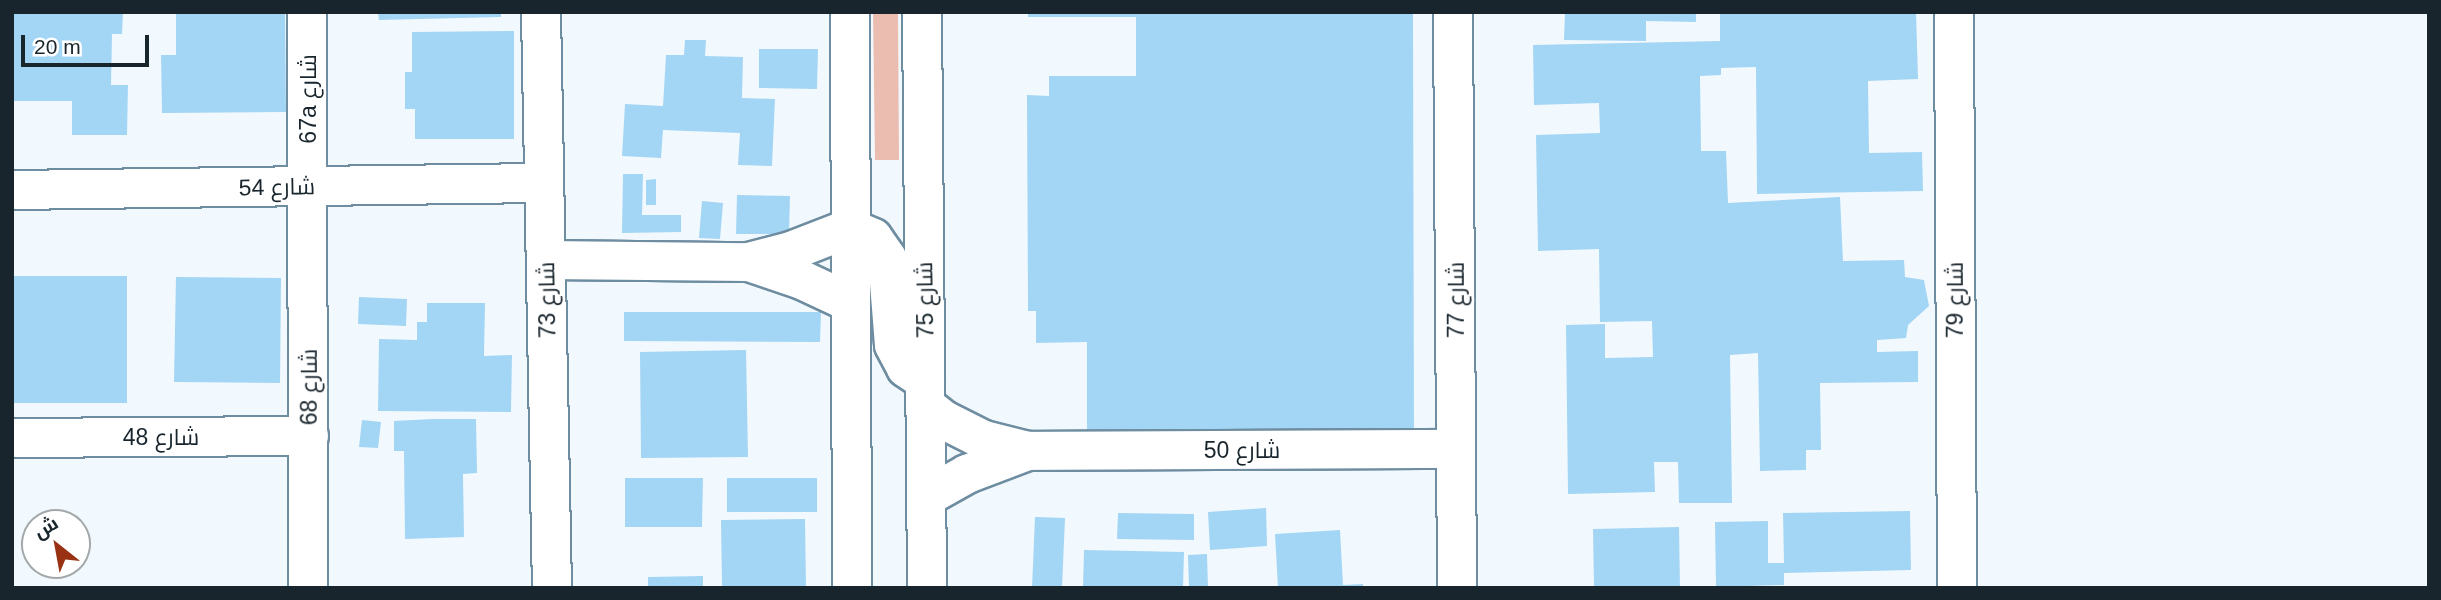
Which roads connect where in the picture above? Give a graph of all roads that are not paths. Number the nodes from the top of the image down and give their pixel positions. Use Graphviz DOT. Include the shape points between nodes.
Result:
graph roads {
  1 [pos="307,12"];
  2 [pos="541,12"];
  3 [pos="850,12"];
  4 [pos="922,12"];
  5 [pos="1453,12"];
  6 [pos="1954,12"];
  7 [pos="542,183"];
  8 [pos="309,186"];
  9 [pos="12,190"];
  10 [pos="850,228"];
  11 [pos="546,260"];
  12 [pos="749,262"];
  13 [pos="849,302"];
  14 [pos="926,393"];
  15 [pos="309,436"];
  16 [pos="12,438"];
  17 [pos="1456,449"];
  18 [pos="1028,451"];
  19 [pos="928,496"];
  20 [pos="308,588"];
  21 [pos="541,588"];
  22 [pos="552,588"];
  23 [pos="852,588"];
  24 [pos="927,588"];
  25 [pos="1457,588"];
  26 [pos="1957,588"];
  1 -- 8 [label="street, 67a شارع"];
  2 -- 7 [label="street, شارع 73"];
  3 -- 10 [label="street"];
  4 -- 14 [label="street, شارع 75"];
  5 -- 17 [label="street, شارع 77"];
  6 -- 26 [label="street, شارع 79"];
  7 -- 8 [label="street, شارع 54"];
  7 -- 11 [label="street, شارع 73"];
  8 -- 9 [label="street, شارع 54"];
  8 -- 15 [label="street, شارع 68"];
  10 -- 12 [label="street"];
  10 -- 13 [label="street"];
  10 -- 14 [label="street, شارع 50" via="873,238 887,258 894,345"];
  11 -- 12 [label="street"];
  11 -- 22 [label="street, شارع 73"];
  12 -- 13 [label="street"];
  13 -- 23 [label="street"];
  14 -- 18 [label="street, شارع 50" via="944,420 984,440"];
  14 -- 19 [label="street, شارع 75"];
  15 -- 16 [label="street, شارع 48"];
  15 -- 20 [label="street, شارع 68"];
  17 -- 18 [label="street, شارع 50"];
  17 -- 25 [label="street, شارع 77"];
  18 -- 19 [label="street, شارع 50" via="967,474"];
  19 -- 24 [label="street, شارع 75"];
  21 -- 22 [label="street"];
}
